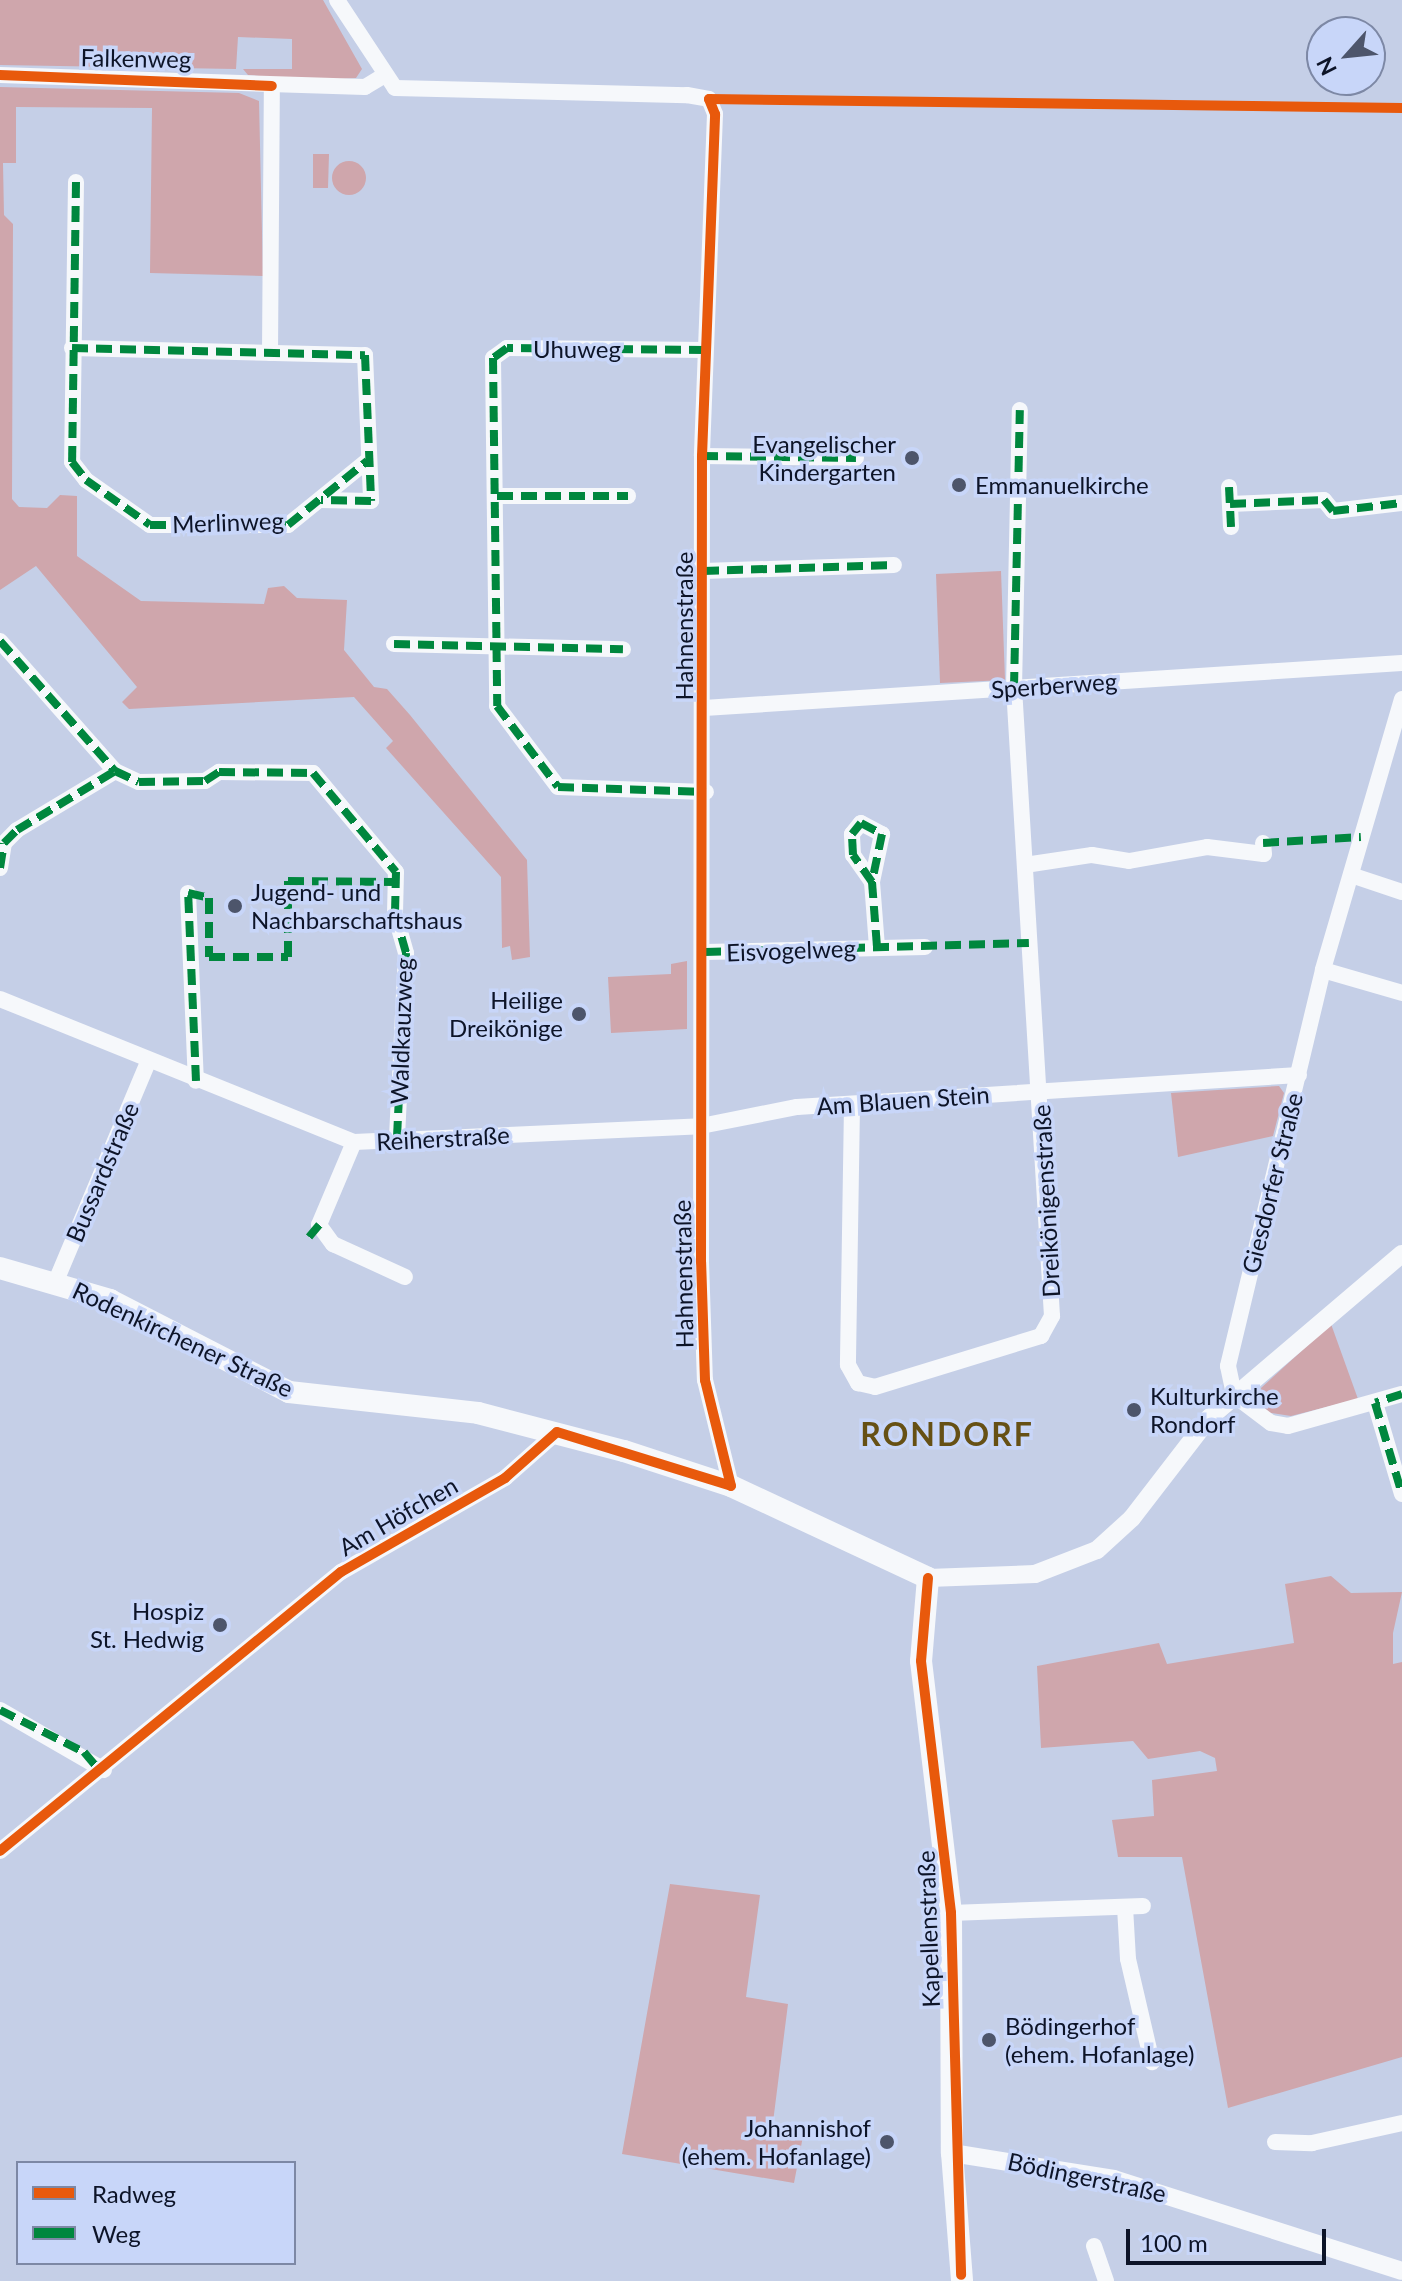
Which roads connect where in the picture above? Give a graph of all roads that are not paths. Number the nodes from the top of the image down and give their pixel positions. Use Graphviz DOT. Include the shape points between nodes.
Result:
graph roads {
  1 [pos="337,0"];
  2 [pos="0,75"];
  3 [pos="383,76"];
  4 [pos="272,86"];
  5 [pos="76,182"];
  6 [pos="72,348"];
  7 [pos="705,350"];
  8 [pos="270,353"];
  9 [pos="1020,410"];
  10 [pos="702,456"];
  11 [pos="856,458"];
  12 [pos="367,461"];
  13 [pos="1229,487"];
  14 [pos="497,496"];
  15 [pos="628,496"];
  16 [pos="321,500"];
  17 [pos="1402,503"];
  18 [pos="1230,504"];
  19 [pos="1231,527"];
  20 [pos="894,565"];
  21 [pos="703,571"];
  22 [pos="0,641"];
  23 [pos="394,644"];
  24 [pos="496,644"];
  25 [pos="623,649"];
  26 [pos="1402,663"];
  27 [pos="1014,688"];
  28 [pos="1402,699"];
  29 [pos="704,708"];
  30 [pos="115,771"];
  31 [pos="706,792"];
  32 [pos="2,840"];
  33 [pos="1263,843"];
  34 [pos="1025,865"];
  35 [pos="0,868"];
  36 [pos="1351,875"];
  37 [pos="872,882"];
  38 [pos="1402,892"];
  39 [pos="188,893"];
  40 [pos="877,947"];
  41 [pos="925,947"];
  42 [pos="705,952"];
  43 [pos="1323,970"];
  44 [pos="1402,993"];
  45 [pos="0,999"];
  46 [pos="148,1062"];
  47 [pos="1299,1075"];
  48 [pos="196,1081"];
  49 [pos="1039,1091"];
  50 [pos="852,1105"];
  51 [pos="701,1126"];
  52 [pos="397,1140"];
  53 [pos="354,1142"];
  54 [pos="1402,1254"];
  55 [pos="0,1268"];
  56 [pos="405,1277"];
  57 [pos="56,1281"];
  58 [pos="1402,1394"];
  59 [pos="1234,1395"];
  60 [pos="1375,1403"];
  61 [pos="557,1432"];
  62 [pos="731,1486"];
  63 [pos="1402,1494"];
  64 [pos="928,1578"];
  65 [pos="0,1710"];
  66 [pos="104,1770"];
  67 [pos="0,1851"];
  68 [pos="1143,1906"];
  69 [pos="1125,1907"];
  70 [pos="951,1913"];
  71 [pos="1152,2062"];
  72 [pos="1402,2123"];
  73 [pos="1275,2142"];
  74 [pos="952,2153"];
  75 [pos="1094,2246"];
  76 [pos="1402,2271"];
  77 [pos="962,2281"];
  78 [pos="1106,2281"];
  1 -- 3 [label="street"];
  2 -- 4 [label="street, Falkenweg"];
  3 -- 4 [label="street, Falkenweg" via="365,87"];
  3 -- 7 [label="street, Hahnenstraße" via="403,90 709,99 715,114"];
  4 -- 8 [label="street"];
  5 -- 6 [label="street, Merlinweg"];
  6 -- 8 [label="street"];
  6 -- 16 [label="street, Merlinweg" via="72,462 86,480 150,525 288,525"];
  7 -- 10 [label="street, Hahnenstraße"];
  7 -- 14 [label="street, Uhuweg" via="507,348 493,358"];
  8 -- 12 [label="street" via="365,355"];
  9 -- 27 [label="street, Dreikönigenstraße"];
  10 -- 11 [label="street"];
  10 -- 21 [label="street, Hahnenstraße"];
  12 -- 16 [label="street, Merlinweg"];
  12 -- 16 [label="street" via="371,501"];
  13 -- 18 [label="street"];
  14 -- 15 [label="street"];
  14 -- 24 [label="street, Uhuweg"];
  17 -- 18 [label="street" via="1333,511 1324,500"];
  18 -- 19 [label="street"];
  20 -- 21 [label="street, Hahnenstraße"];
  21 -- 29 [label="street, Hahnenstraße"];
  22 -- 30 [label="street"];
  23 -- 24 [label="street"];
  24 -- 25 [label="street"];
  24 -- 31 [label="street, Uhuweg" via="497,706 558,787"];
  26 -- 27 [label="street, Sperberweg"];
  27 -- 29 [label="street, Sperberweg"];
  27 -- 34 [label="street, Dreikönigenstraße"];
  28 -- 36 [label="street, Giesdorfer Straße"];
  29 -- 31 [label="street, Hahnenstraße"];
  30 -- 32 [label="street"];
  30 -- 52 [label="street, Waldkauzweg" via="139,782 205,781 219,772 313,773 396,872 395,914 406,953"];
  31 -- 42 [label="street, Hahnenstraße"];
  32 -- 35 [label="street"];
  33 -- 34 [label="street" via="1264,854 1207,847 1139,860 1092,855"];
  34 -- 49 [label="street, Dreikönigenstraße"];
  36 -- 38 [label="street"];
  36 -- 43 [label="street, Giesdorfer Straße"];
  37 -- 40 [label="street, Eisvogelweg"];
  39 -- 48 [label="street"];
  40 -- 41 [label="street, Eisvogelweg"];
  40 -- 42 [label="street, Eisvogelweg"];
  42 -- 51 [label="street, Hahnenstraße"];
  43 -- 44 [label="street"];
  43 -- 47 [label="street, Giesdorfer Straße"];
  45 -- 46 [label="street, Reiherstraße"];
  46 -- 48 [label="street, Reiherstraße"];
  46 -- 57 [label="street, Bussardstraße"];
  47 -- 49 [label="street, Am Blauen Stein"];
  47 -- 59 [label="street, Giesdorfer Straße" via="1228,1366"];
  48 -- 53 [label="street, Reiherstraße"];
  49 -- 50 [label="street, Am Blauen Stein"];
  49 -- 50 [label="street, Dreikönigenstraße" via="1048,1327 1041,1336 875,1387 858,1383 848,1365"];
  50 -- 51 [label="street, Am Blauen Stein"];
  51 -- 52 [label="street, Reiherstraße"];
  51 -- 62 [label="street, Hahnenstraße" via="705,1380"];
  52 -- 53 [label="street, Reiherstraße"];
  53 -- 56 [label="street" via="319,1225 333,1244"];
  54 -- 59 [label="street"];
  55 -- 57 [label="main road, Rodenkirchener Straße"];
  57 -- 61 [label="main road, Rodenkirchener Straße" via="130,1310 289,1392 478,1413"];
  58 -- 60 [label="street"];
  59 -- 60 [label="street" via="1271,1423 1288,1426"];
  59 -- 64 [label="street" via="1097,1550 1035,1574"];
  60 -- 63 [label="street"];
  61 -- 62 [label="main road, Rodenkirchener Straße"];
  61 -- 66 [label="street, Am Höfchen" via="505,1478 341,1572"];
  62 -- 64 [label="main road, Rodenkirchener Straße"];
  64 -- 70 [label="main road, Kapellenstraße" via="921,1661"];
  65 -- 66 [label="street"];
  66 -- 67 [label="street, Am Höfchen"];
  68 -- 69 [label="street"];
  69 -- 70 [label="street"];
  69 -- 71 [label="street" via="1128,1959"];
  70 -- 74 [label="main road, Kapellenstraße"];
  72 -- 73 [label="street" via="1312,2143"];
  74 -- 76 [label="street, Bödingerstraße" via="1114,2179"];
  74 -- 77 [label="main road, Kapellenstraße"];
  75 -- 78 [label="street"];
}
